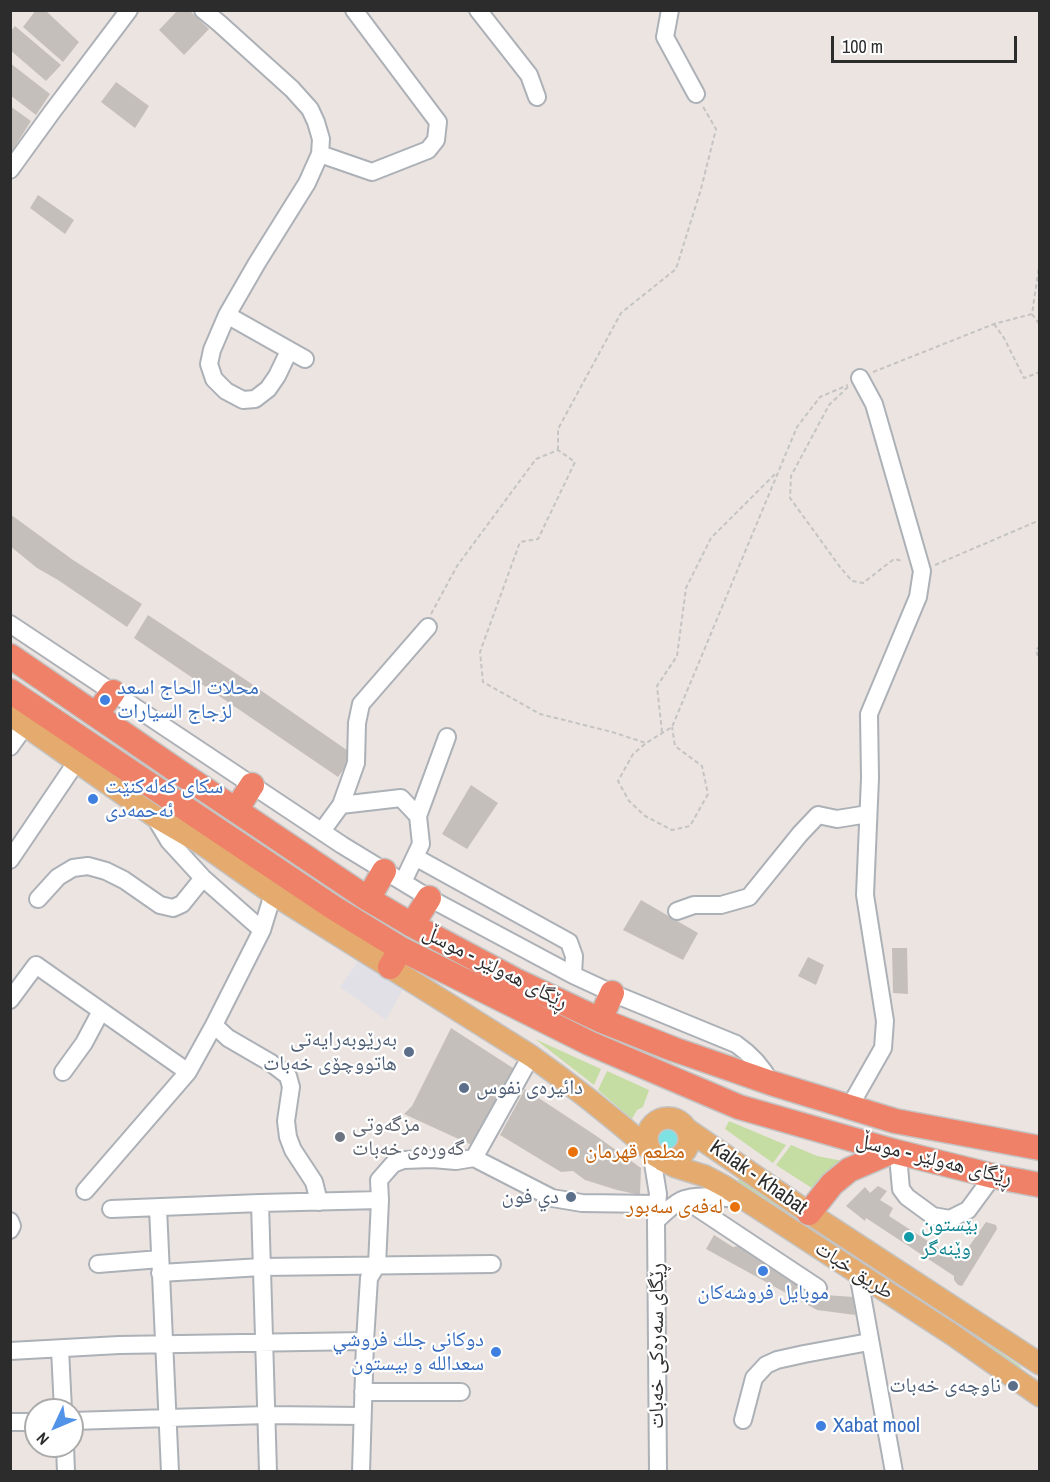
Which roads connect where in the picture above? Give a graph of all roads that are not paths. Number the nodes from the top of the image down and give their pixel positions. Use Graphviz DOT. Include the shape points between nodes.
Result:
graph roads {
  1 [pos="129,10"];
  2 [pos="203,10"];
  3 [pos="354,10"];
  4 [pos="478,10"];
  5 [pos="670,10"];
  6 [pos="696,94"];
  7 [pos="537,97"];
  8 [pos="320,154"];
  9 [pos="10,170"];
  10 [pos="227,315"];
  11 [pos="290,351"];
  12 [pos="305,359"];
  13 [pos="860,378"];
  14 [pos="10,624"];
  15 [pos="428,627"];
  16 [pos="10,656"];
  17 [pos="10,691"];
  18 [pos="113,692"];
  19 [pos="96,715"];
  20 [pos="18,721"];
  21 [pos="447,737"];
  22 [pos="10,747"];
  23 [pos="77,761"];
  24 [pos="252,785"];
  25 [pos="341,805"];
  26 [pos="236,810"];
  27 [pos="868,814"];
  28 [pos="154,816"];
  29 [pos="418,816"];
  30 [pos="322,831"];
  31 [pos="208,835"];
  32 [pos="415,856"];
  33 [pos="10,860"];
  34 [pos="393,877"];
  35 [pos="203,878"];
  36 [pos="273,894"];
  37 [pos="429,898"];
  38 [pos="38,899"];
  39 [pos="368,899"];
  40 [pos="676,911"];
  41 [pos="412,926"];
  42 [pos="261,930"];
  43 [pos="396,958"];
  44 [pos="573,975"];
  45 [pos="612,993"];
  46 [pos="10,1000"];
  47 [pos="101,1011"];
  48 [pos="600,1020"];
  49 [pos="214,1025"];
  50 [pos="531,1056"];
  51 [pos="63,1072"];
  52 [pos="188,1072"];
  53 [pos="763,1080"];
  54 [pos="850,1106"];
  55 [pos="739,1107"];
  56 [pos="688,1130"];
  57 [pos="1040,1148"];
  58 [pos="898,1152"];
  59 [pos="654,1153"];
  60 [pos="474,1158"];
  61 [pos="993,1176"];
  62 [pos="1040,1185"];
  63 [pos="85,1191"];
  64 [pos="684,1199"];
  65 [pos="380,1200"];
  66 [pos="746,1201"];
  67 [pos="320,1202"];
  68 [pos="261,1203"];
  69 [pos="158,1208"];
  70 [pos="111,1209"];
  71 [pos="657,1212"];
  72 [pos="809,1214"];
  73 [pos="10,1221"];
  74 [pos="10,1230"];
  75 [pos="98,1264"];
  76 [pos="492,1264"];
  77 [pos="377,1265"];
  78 [pos="160,1266"];
  79 [pos="262,1267"];
  80 [pos="858,1273"];
  81 [pos="818,1288"];
  82 [pos="365,1341"];
  83 [pos="264,1342"];
  84 [pos="869,1342"];
  85 [pos="163,1345"];
  86 [pos="60,1349"];
  87 [pos="10,1351"];
  88 [pos="1040,1364"];
  89 [pos="363,1392"];
  90 [pos="461,1392"];
  91 [pos="1040,1396"];
  92 [pos="62,1398"];
  93 [pos="266,1414"];
  94 [pos="362,1416"];
  95 [pos="167,1418"];
  96 [pos="743,1420"];
  97 [pos="84,1421"];
  98 [pos="658,1471"];
  99 [pos="170,1472"];
  100 [pos="268,1472"];
  101 [pos="361,1472"];
  102 [pos="651,1472"];
  103 [pos="894,1472"];
  1 -- 9 [label="street"];
  2 -- 8 [label="street" via="292,88 310,109 321,139"];
  3 -- 8 [label="street" via="438,122 436,140 428,150 372,172"];
  4 -- 7 [label="street" via="529,75"];
  5 -- 6 [label="street" via="665,37"];
  8 -- 10 [label="street" via="307,183"];
  10 -- 11 [label="street"];
  10 -- 11 [label="street" via="209,364 214,379 226,391 243,400 255,399 268,389"];
  11 -- 12 [label="street"];
  13 -- 27 [label="street" via="874,404 922,571 918,597 869,714"];
  14 -- 18 [label="street"];
  15 -- 25 [label="street" via="361,704 356,763"];
  16 -- 19 [label="highway, ڕێگای هەولێر - موسڵ"];
  17 -- 31 [label="highway, ڕێگای هەولێر - موسڵ"];
  18 -- 19 [label="highway"];
  18 -- 24 [label="street"];
  19 -- 26 [label="highway, ڕێگای هەولێر - موسڵ"];
  20 -- 22 [label="street"];
  20 -- 23 [label="main road, طريق خبات"];
  21 -- 29 [label="street"];
  23 -- 28 [label="main road, طريق خبات"];
  23 -- 33 [label="street"];
  24 -- 26 [label="highway"];
  24 -- 30 [label="street"];
  25 -- 29 [label="street" via="401,798"];
  25 -- 30 [label="street"];
  26 -- 39 [label="highway, ڕێگای هەولێر - موسڵ"];
  27 -- 40 [label="street" via="837,819 818,814 749,897"];
  27 -- 54 [label="street" via="865,895 885,1021 883,1048"];
  28 -- 31 [label="main road, طريق خبات"];
  28 -- 35 [label="street" via="169,841"];
  29 -- 32 [label="street" via="421,844"];
  30 -- 34 [label="street"];
  31 -- 36 [label="main road, طريق خبات"];
  31 -- 43 [label="highway, ڕێگای هەولێر - موسڵ" via="334,908"];
  32 -- 34 [label="street"];
  32 -- 44 [label="street" via="569,942 574,956"];
  34 -- 37 [label="street"];
  34 -- 39 [label="highway"];
  35 -- 38 [label="street" via="182,904 173,908 160,905 106,871 88,866 73,868 58,877"];
  35 -- 42 [label="street"];
  36 -- 42 [label="street"];
  36 -- 43 [label="main road, طريق خبات"];
  37 -- 41 [label="highway"];
  37 -- 44 [label="street"];
  39 -- 41 [label="highway, ڕێگای هەولێر - موسڵ"];
  41 -- 48 [label="highway, ڕێگای هەولێر - موسڵ"];
  42 -- 49 [label="street"];
  43 -- 50 [label="main road, طريق خبات"];
  43 -- 55 [label="highway, ڕێگای هەولێر - موسڵ"];
  44 -- 45 [label="street"];
  45 -- 48 [label="highway"];
  45 -- 53 [label="street" via="736,1044 763,1067"];
  46 -- 47 [label="street" via="36,965"];
  47 -- 51 [label="street"];
  47 -- 52 [label="street"];
  48 -- 53 [label="highway, ڕێگای هەولێر - موسڵ"];
  49 -- 52 [label="street"];
  49 -- 67 [label="street" via="288,1077 288,1137 314,1182"];
  50 -- 59 [label="main road, طريق خبات"];
  50 -- 60 [label="street"];
  52 -- 63 [label="street"];
  53 -- 54 [label="highway, ڕێگای هەولێر - موسڵ"];
  53 -- 55 [label="highway"];
  54 -- 57 [label="highway, ڕێگای هەولێر - موسڵ" via="895,1121"];
  55 -- 58 [label="highway, ڕێگای هەولێر - موسڵ"];
  56 -- 59 [label="main road" via="690,1141 678,1158 672,1160"];
  56 -- 59 [label="main road" via="675,1119 664,1118 654,1123 647,1144"];
  56 -- 72 [label="main road, Kalak - Khabat"];
  58 -- 61 [label="highway, ڕێگای هەولێر - موسڵ"];
  58 -- 61 [label="street" via="901,1189 933,1216 950,1219 968,1210"];
  58 -- 72 [label="highway" via="849,1170 832,1184"];
  59 -- 66 [label="main road, طريق خبات" via="676,1167 705,1176"];
  59 -- 71 [label="street, ڕێگای سەرەکی خەبات"];
  60 -- 65 [label="street" via="403,1160 393,1164 379,1180"];
  60 -- 71 [label="street" via="552,1198"];
  61 -- 62 [label="highway, ڕێگای هەولێر - موسڵ"];
  64 -- 66 [label="street" via="722,1197"];
  64 -- 71 [label="street"];
  64 -- 81 [label="street"];
  65 -- 67 [label="street"];
  65 -- 77 [label="street"];
  66 -- 80 [label="main road, طريق خبات"];
  67 -- 68 [label="street"];
  68 -- 69 [label="street"];
  68 -- 79 [label="street"];
  69 -- 70 [label="street"];
  69 -- 78 [label="street"];
  71 -- 98 [label="street, ڕێگای سەرەکی خەبات"];
  72 -- 88 [label="main road, Kalak - Khabat"];
  73 -- 74 [label="street"];
  75 -- 78 [label="street"];
  76 -- 77 [label="street"];
  77 -- 79 [label="street"];
  77 -- 82 [label="street" via="369,1278"];
  78 -- 79 [label="street"];
  78 -- 85 [label="street"];
  79 -- 83 [label="street"];
  80 -- 84 [label="street"];
  80 -- 91 [label="main road, طريق خبات"];
  82 -- 83 [label="street"];
  82 -- 89 [label="street"];
  83 -- 85 [label="street"];
  83 -- 93 [label="street"];
  84 -- 96 [label="street" via="766,1365 754,1378"];
  84 -- 103 [label="street"];
  85 -- 86 [label="street"];
  85 -- 95 [label="street"];
  86 -- 87 [label="street"];
  86 -- 92 [label="street"];
  89 -- 90 [label="street"];
  89 -- 94 [label="street"];
  93 -- 94 [label="street"];
  93 -- 95 [label="street"];
  93 -- 100 [label="street"];
  94 -- 101 [label="street"];
  95 -- 97 [label="street"];
  95 -- 99 [label="street"];
  98 -- 102 [label="street"];
}
